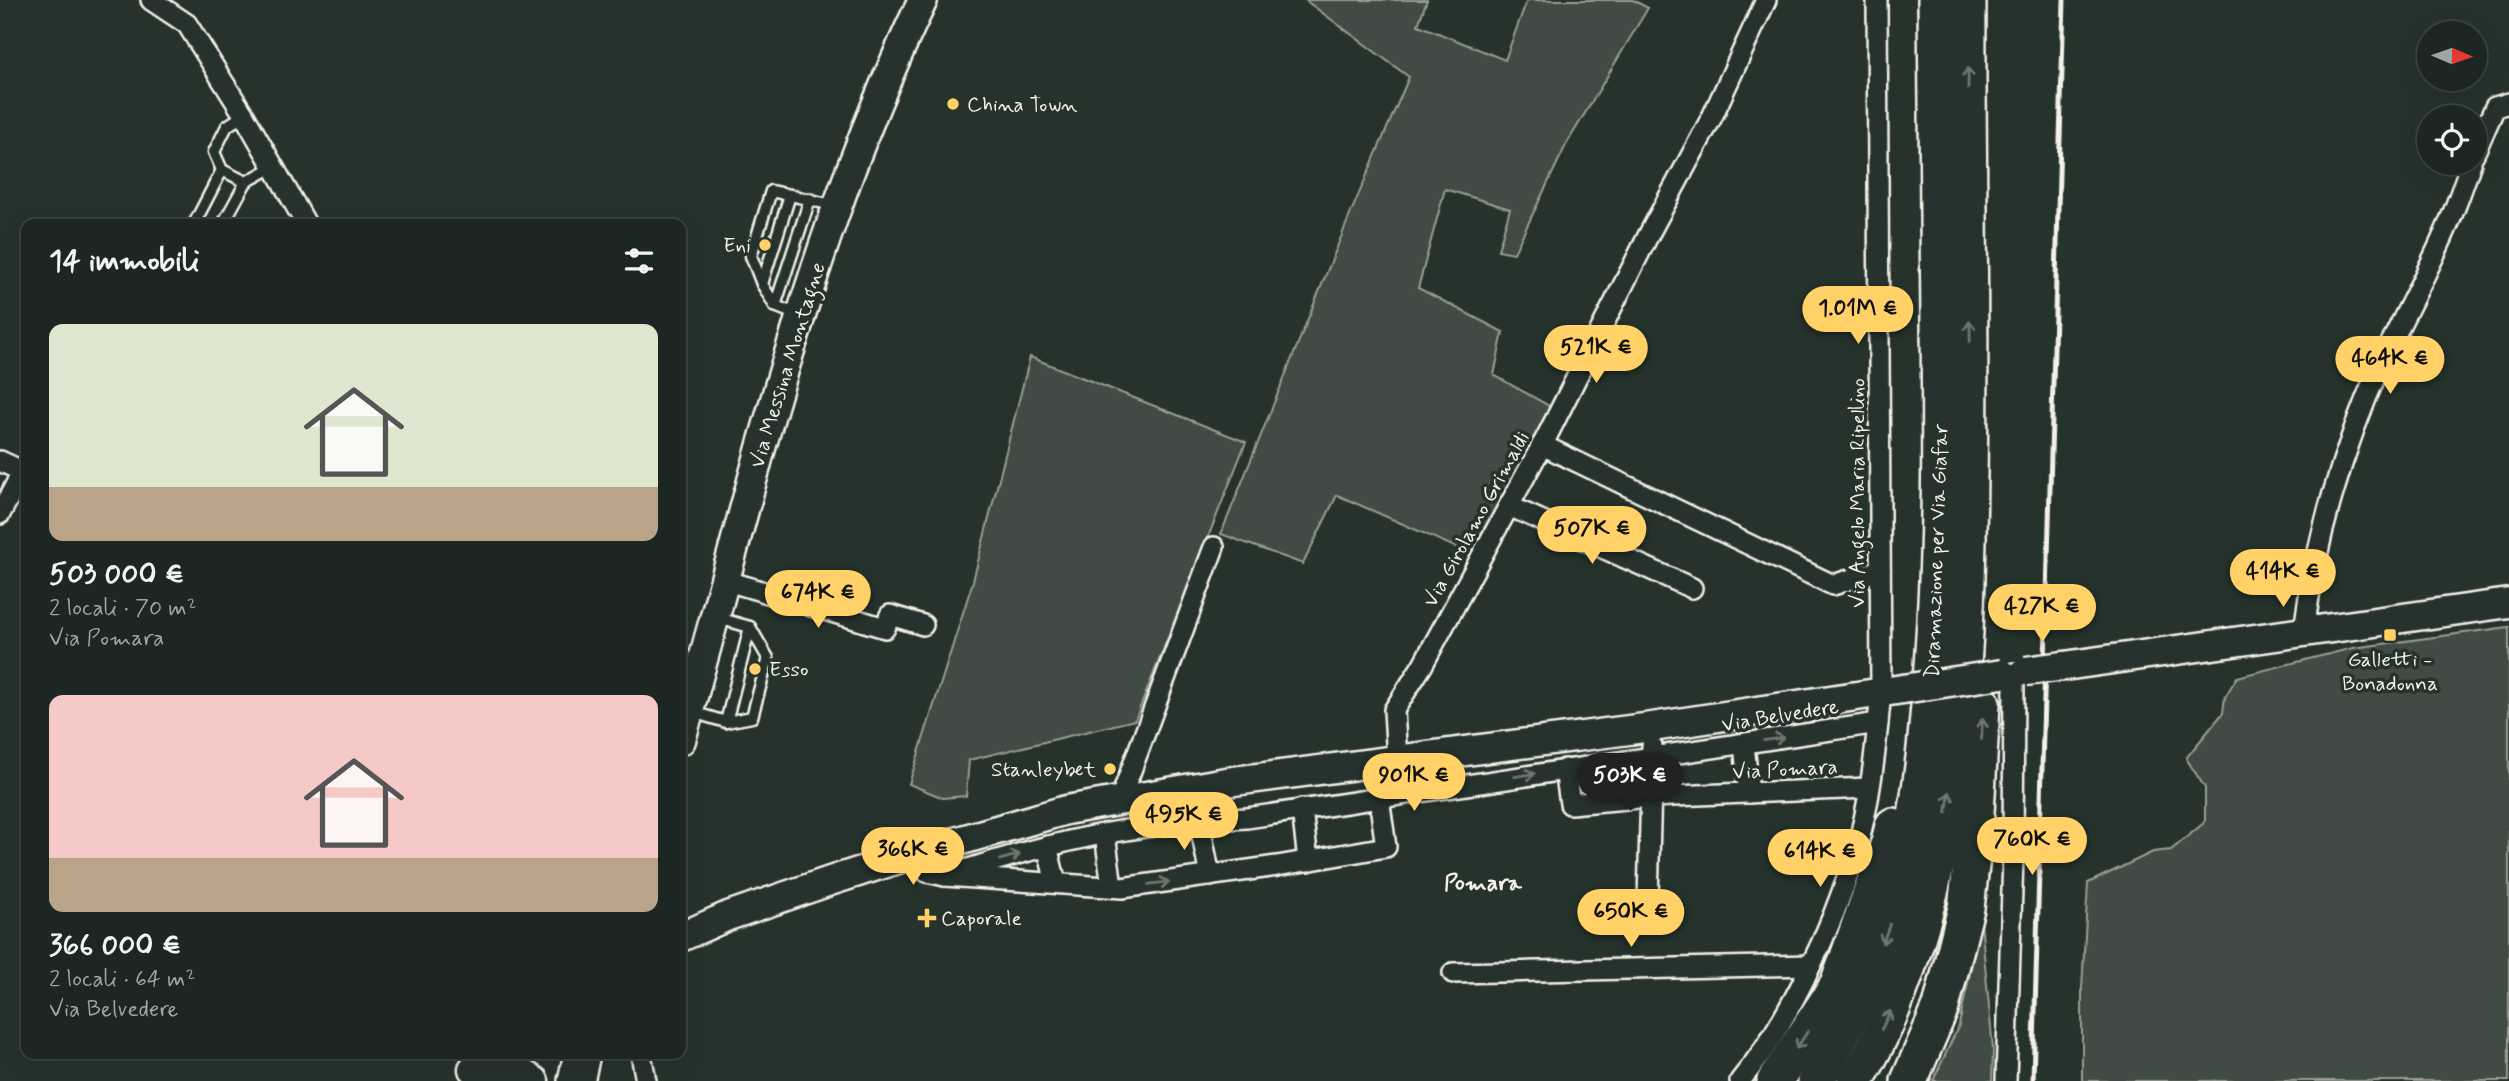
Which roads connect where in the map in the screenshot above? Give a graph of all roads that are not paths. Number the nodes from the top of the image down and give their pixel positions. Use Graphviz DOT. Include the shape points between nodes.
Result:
graph roads {
  1 [pos="151,0"];
  2 [pos="923,0"];
  3 [pos="1766,0"];
  4 [pos="1877,0"];
  5 [pos="1968,0"];
  6 [pos="1936,7"];
  7 [pos="2509,103"];
  8 [pos="244,116"];
  9 [pos="2487,125"];
  10 [pos="274,167"];
  11 [pos="222,170"];
  12 [pos="2467,175"];
  13 [pos="246,182"];
  14 [pos="790,195"];
  15 [pos="823,203"];
  16 [pos="197,219"];
  17 [pos="226,219"];
  18 [pos="303,219"];
  19 [pos="762,284"];
  20 [pos="787,311"];
  21 [pos="1971,380"];
  22 [pos="1542,445"];
  23 [pos="0,461"];
  24 [pos="21,471"];
  25 [pos="21,477"];
  26 [pos="1509,506"];
  27 [pos="0,514"];
  28 [pos="1214,547"];
  29 [pos="1880,570"];
  30 [pos="724,580"];
  31 [pos="1692,588"];
  32 [pos="2509,603"];
  33 [pos="714,617"];
  34 [pos="923,625"];
  35 [pos="750,627"];
  36 [pos="2304,631"];
  37 [pos="2014,673"];
  38 [pos="1892,690"];
  39 [pos="688,711"];
  40 [pos="686,719"];
  41 [pos="726,722"];
  42 [pos="1878,723"];
  43 [pos="1652,727"];
  44 [pos="1744,744"];
  45 [pos="1651,756"];
  46 [pos="1397,761"];
  47 [pos="1565,769"];
  48 [pos="1869,788"];
  49 [pos="1749,793"];
  50 [pos="1650,797"];
  51 [pos="1379,798"];
  52 [pos="1119,800"];
  53 [pos="1302,809"];
  54 [pos="1199,820"];
  55 [pos="1105,834"];
  56 [pos="1047,846"];
  57 [pos="917,853"];
  58 [pos="1308,861"];
  59 [pos="945,876"];
  60 [pos="1210,876"];
  61 [pos="1056,883"];
  62 [pos="1112,887"];
  63 [pos="1648,901"];
  64 [pos="686,915"];
  65 [pos="728,916"];
  66 [pos="686,935"];
  67 [pos="1810,965"];
  68 [pos="1454,973"];
  69 [pos="574,1059"];
  70 [pos="581,1059"];
  71 [pos="642,1059"];
  72 [pos="467,1072"];
  73 [pos="534,1081"];
  74 [pos="567,1081"];
  75 [pos="576,1081"];
  76 [pos="646,1081"];
  77 [pos="1740,1081"];
  78 [pos="1775,1081"];
  79 [pos="1816,1081"];
  80 [pos="1855,1081"];
  81 [pos="1909,1081"];
  82 [pos="2006,1081"];
  1 -- 8 [label="street" via="187,24"];
  2 -- 15 [label="main road, Via Messina Montagne"];
  3 -- 22 [label="street, Via Girolamo Grimaldi" via="1712,117"];
  4 -- 29 [label="street, Via Angelo Maria Ripellino"];
  21 -- 5 [label="highway, Diramazione per Via Giafar, one-way"];
  6 -- 78 [label="highway, one-way" via="1924,556 1904,777 1889,843 1838,985"];
  6 -- 79 [label="highway, Diramazione per Via Giafar, one-way" via="1940,482 1929,724 1909,854 1893,916 1867,986"];
  7 -- 9 [label="street" via="2495,107"];
  8 -- 10 [label="street"];
  8 -- 11 [label="lane" via="227,125 214,152"];
  10 -- 13 [label="lane"];
  10 -- 18 [label="street"];
  11 -- 13 [label="lane"];
  11 -- 16 [label="lane"];
  12 -- 36 [label="street" via="2446,230 2379,369 2348,451 2321,536"];
  13 -- 17 [label="lane"];
  14 -- 15 [label="lane"];
  14 -- 19 [label="lane"];
  14 -- 19 [label="lane" via="771,191 751,256"];
  15 -- 20 [label="main road, Via Messina Montagne"];
  19 -- 20 [label="lane"];
  20 -- 30 [label="main road, Via Messina Montagne"];
  80 -- 21 [label="highway, Diramazione per Via Giafar, one-way" via="1896,999 1923,922 1943,838 1959,730"];
  81 -- 21 [label="highway, one-way" via="1944,995 1966,908 1975,832 1982,726 1982,516"];
  22 -- 26 [label="street, Via Girolamo Grimaldi"];
  22 -- 29 [label="street" via="1833,585"];
  23 -- 24 [label="street"];
  25 -- 27 [label="street"];
  26 -- 31 [label="street"];
  26 -- 46 [label="street, Via Girolamo Grimaldi" via="1394,710"];
  28 -- 52 [label="street"];
  29 -- 38 [label="street, Via Angelo Maria Ripellino"];
  30 -- 33 [label="main road, Via Messina Montagne"];
  30 -- 34 [label="street" via="885,628 890,615"];
  32 -- 36 [label="main road"];
  33 -- 35 [label="lane"];
  33 -- 39 [label="main road, Via Messina Montagne"];
  35 -- 41 [label="lane"];
  35 -- 41 [label="lane" via="768,658 752,716"];
  36 -- 37 [label="main road, bridge"];
  37 -- 38 [label="main road, bridge"];
  37 -- 82 [label="street"];
  38 -- 42 [label="street, Via Angelo Maria Ripellino"];
  38 -- 43 [label="main road"];
  39 -- 40 [label="main road, Via Messina Montagne"];
  39 -- 41 [label="lane"];
  44 -- 42 [label="street, Via Belvedere, one-way"];
  42 -- 48 [label="street, Via Angelo Maria Ripellino"];
  43 -- 45 [label="street"];
  43 -- 46 [label="main road"];
  44 -- 45 [label="street, Via Belvedere"];
  44 -- 49 [label="street"];
  45 -- 47 [label="street, Via Belvedere"];
  45 -- 50 [label="street"];
  46 -- 52 [label="main road"];
  47 -- 50 [label="street, Via Pomara" via="1570,804"];
  51 -- 47 [label="street, Via Belvedere, one-way"];
  48 -- 49 [label="street, Via Pomara"];
  48 -- 67 [label="street, Via Angelo Maria Ripellino" via="1855,853"];
  49 -- 50 [label="street, Via Pomara"];
  50 -- 63 [label="street"];
  51 -- 53 [label="street, Via Belvedere"];
  51 -- 58 [label="street" via="1385,846"];
  52 -- 57 [label="main road" via="1066,810"];
  53 -- 54 [label="street, Via Belvedere"];
  53 -- 58 [label="street"];
  54 -- 55 [label="street, Via Belvedere"];
  54 -- 60 [label="street"];
  55 -- 56 [label="street, Via Belvedere"];
  55 -- 62 [label="street"];
  59 -- 56 [label="street, Via Belvedere, one-way"];
  56 -- 61 [label="street"];
  57 -- 59 [label="street" via="927,872"];
  57 -- 65 [label="main road"];
  58 -- 60 [label="street"];
  59 -- 61 [label="street"];
  62 -- 60 [label="street, one-way"];
  61 -- 62 [label="street"];
  64 -- 65 [label="main road"];
  65 -- 66 [label="main road"];
  67 -- 68 [label="street"];
  67 -- 77 [label="street, Via Angelo Maria Ripellino" via="1795,997"];
  69 -- 74 [label="main road"];
  70 -- 75 [label="highway"];
  71 -- 76 [label="street"];
  72 -- 73 [label="main road" via="504,1066"];
}
